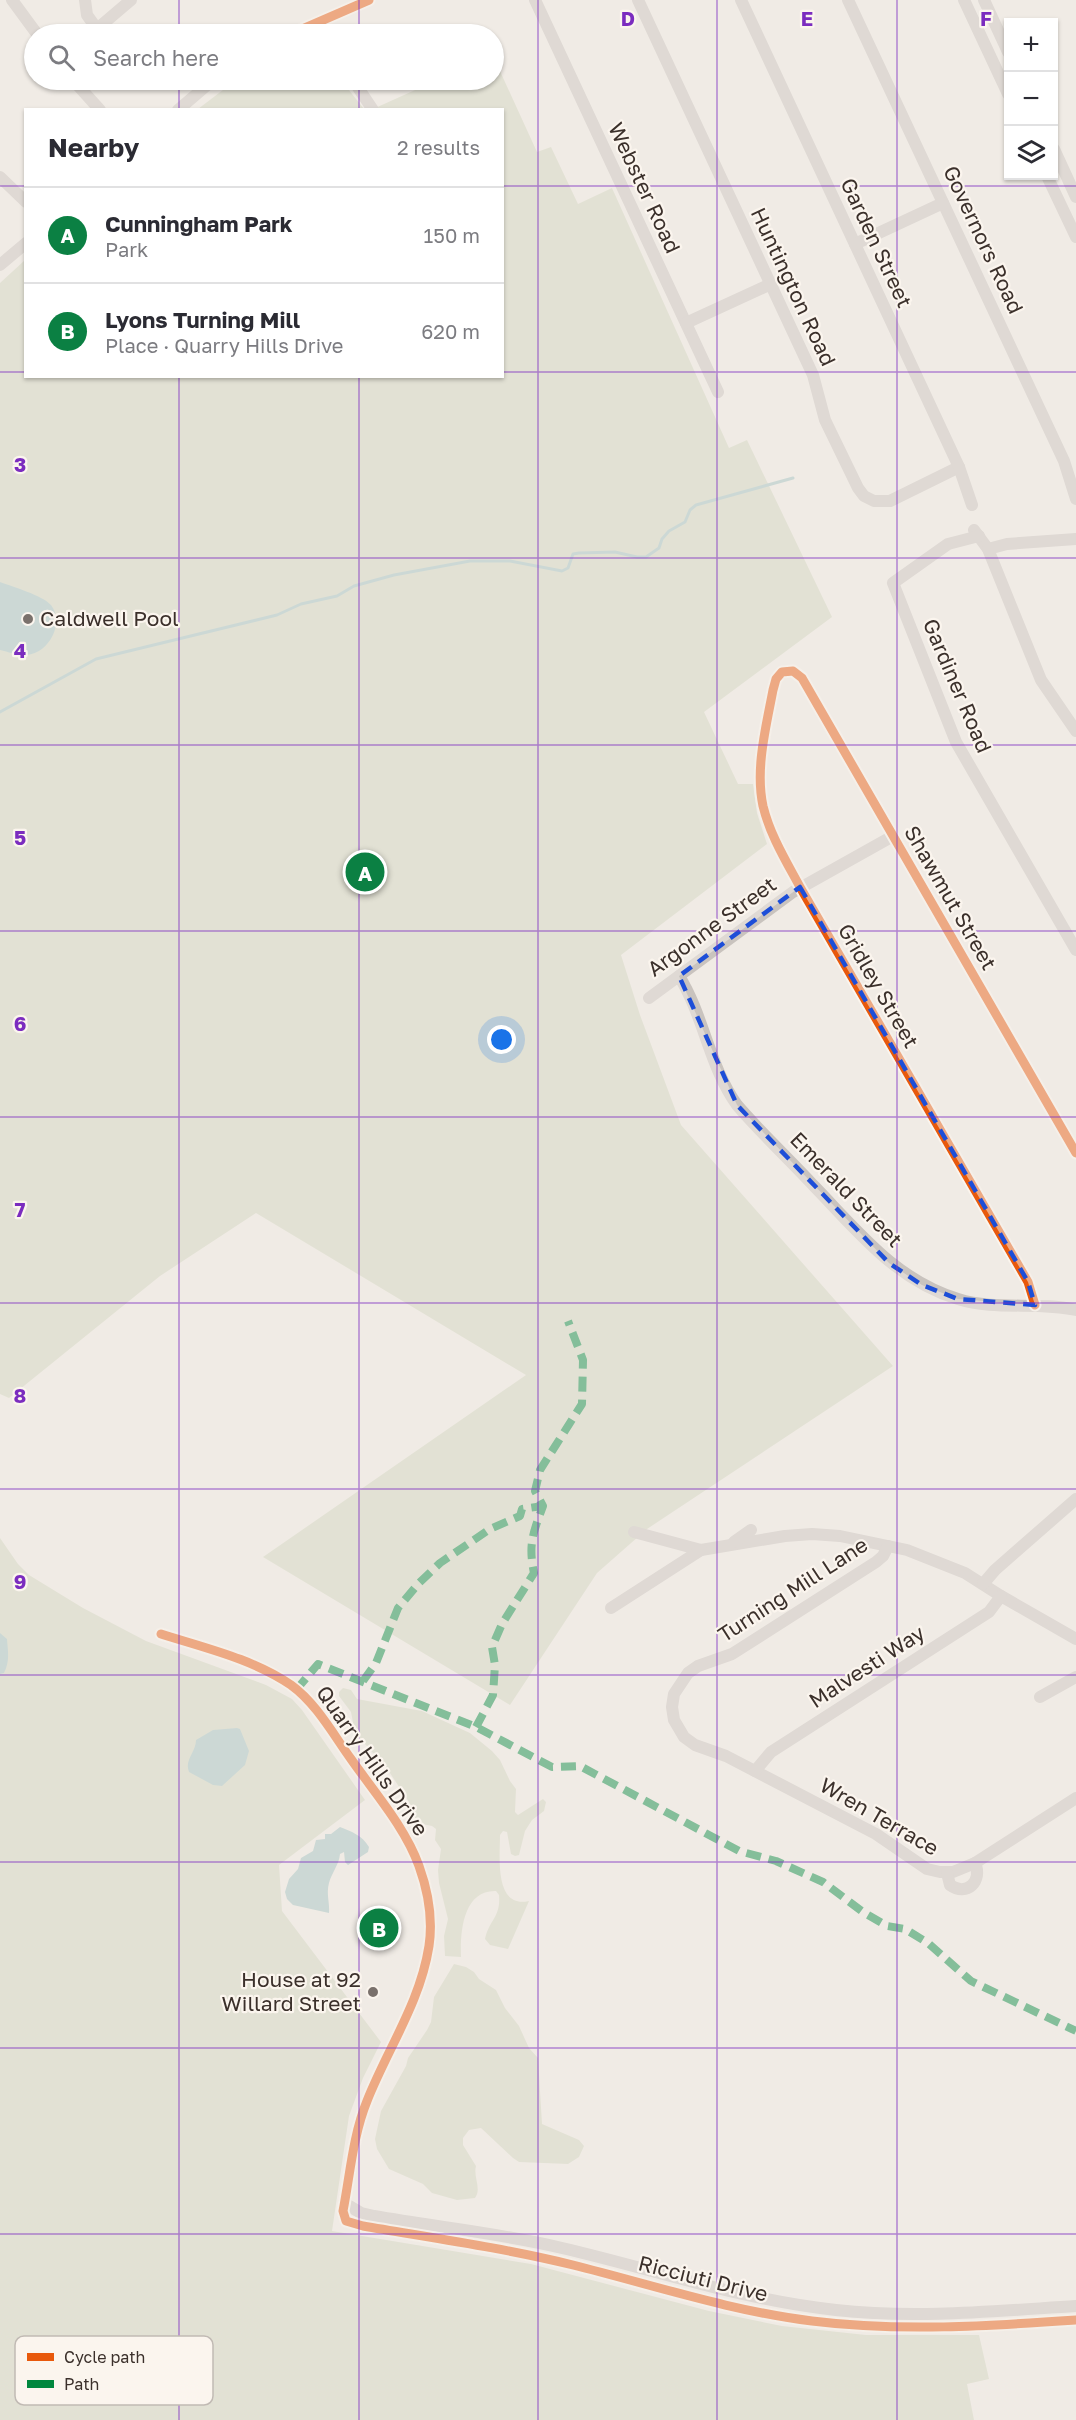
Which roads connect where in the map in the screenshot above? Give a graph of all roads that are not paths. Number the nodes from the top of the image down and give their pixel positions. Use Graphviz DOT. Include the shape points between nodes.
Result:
graph roads {
  1 [pos="12,0"];
  2 [pos="85,0"];
  3 [pos="131,0"];
  4 [pos="535,0"];
  5 [pos="639,0"];
  6 [pos="741,0"];
  7 [pos="849,0"];
  8 [pos="964,0"];
  9 [pos="984,0"];
  10 [pos="362,1"];
  11 [pos="30,24"];
  12 [pos="91,24"];
  13 [pos="103,24"];
  14 [pos="328,24"];
  15 [pos="1004,43"];
  16 [pos="1004,85"];
  17 [pos="83,90"];
  18 [pos="201,90"];
  19 [pos="360,90"];
  20 [pos="98,108"];
  21 [pos="180,108"];
  22 [pos="372,108"];
  23 [pos="1058,159"];
  24 [pos="0,177"];
  25 [pos="1049,180"];
  26 [pos="1076,197"];
  27 [pos="24,200"];
  28 [pos="944,203"];
  29 [pos="1076,237"];
  30 [pos="855,244"];
  31 [pos="24,245"];
  32 [pos="0,265"];
  33 [pos="771,284"];
  34 [pos="686,323"];
  35 [pos="718,392"];
  36 [pos="959,467"];
  37 [pos="1076,499"];
  38 [pos="972,505"];
  39 [pos="1076,539"];
  40 [pos="988,549"];
  41 [pos="786,670"];
  42 [pos="1076,731"];
  43 [pos="892,836"];
  44 [pos="800,887"];
  45 [pos="1076,950"];
  46 [pos="679,976"];
  47 [pos="649,998"];
  48 [pos="1076,1153"];
  49 [pos="1035,1305"];
  50 [pos="1076,1310"];
  51 [pos="1076,1499"];
  52 [pos="751,1530"];
  53 [pos="634,1532"];
  54 [pos="730,1544"];
  55 [pos="888,1546"];
  56 [pos="701,1550"];
  57 [pos="983,1584"];
  58 [pos="1001,1596"];
  59 [pos="611,1608"];
  60 [pos="161,1634"];
  61 [pos="1076,1639"];
  62 [pos="1076,1677"];
  63 [pos="1040,1697"];
  64 [pos="755,1771"];
  65 [pos="1076,1798"];
  66 [pos="975,1863"];
  67 [pos="947,1873"];
  68 [pos="344,2203"];
  69 [pos="1076,2306"];
  70 [pos="1076,2320"];
  1 -- 11 [label="street"];
  2 -- 12 [label="street"];
  3 -- 13 [label="street"];
  4 -- 34 [label="street, Webster Road"];
  5 -- 33 [label="street, Huntington Road"];
  6 -- 30 [label="street, Garden Street"];
  7 -- 28 [label="street, Governors Road"];
  8 -- 16 [label="street"];
  9 -- 15 [label="street"];
  10 -- 14 [label="street"];
  17 -- 20 [label="street"];
  18 -- 21 [label="street"];
  19 -- 22 [label="street"];
  23 -- 26 [label="street"];
  24 -- 27 [label="street"];
  25 -- 29 [label="street"];
  28 -- 30 [label="street"];
  28 -- 37 [label="street, Governors Road" via="1064,460"];
  30 -- 36 [label="street, Garden Street"];
  31 -- 32 [label="street"];
  33 -- 34 [label="street"];
  33 -- 36 [label="street, Huntington Road" via="813,375 828,426 864,496 874,501 890,501"];
  34 -- 35 [label="street, Webster Road"];
  36 -- 38 [label="street, Garden Street"];
  39 -- 40 [label="street"];
  40 -- 42 [label="street, Gardiner Road" via="1038,673"];
  40 -- 45 [label="street, Gardiner Road" via="976,533 948,544 893,583 956,742"];
  41 -- 43 [label="street, Shawmut Street" via="800,675"];
  41 -- 44 [label="street, Gridley Street" via="772,690 763,748 762,797 772,835"];
  43 -- 44 [label="street, Argonne Street"];
  43 -- 48 [label="street, Shawmut Street"];
  44 -- 46 [label="street, Argonne Street"];
  44 -- 49 [label="street, Gridley Street" via="1028,1282"];
  46 -- 47 [label="street, Argonne Street"];
  46 -- 49 [label="street, Emerald Street" via="723,1083 737,1105 889,1263 922,1285 958,1299 988,1305"];
  49 -- 50 [label="street, Emerald Street"];
  51 -- 57 [label="street"];
  52 -- 54 [label="street"];
  53 -- 56 [label="street"];
  54 -- 55 [label="street" via="830,1534"];
  54 -- 56 [label="street"];
  55 -- 57 [label="street" via="933,1559"];
  55 -- 64 [label="street, Turning Mill Lane" via="876,1562 726,1658 693,1669 680,1682 672,1700 673,1714 684,1737 700,1748"];
  56 -- 59 [label="street"];
  57 -- 58 [label="street"];
  58 -- 61 [label="street"];
  58 -- 64 [label="street, Malvesti Way" via="989,1612 771,1752"];
  60 -- 68 [label="street, Quarry Hills Drive" via="253,1665 299,1691 382,1803 419,1866 430,1920 425,1968 411,2009 363,2109"];
  62 -- 63 [label="street"];
  64 -- 67 [label="street, Wren Terrace" via="882,1837 921,1866"];
  65 -- 66 [label="street, Wren Terrace"];
  66 -- 67 [label="street, Wren Terrace"];
  66 -- 67 [label="street" via="978,1877 967,1889 950,1885"];
  68 -- 69 [label="street, Ricciuti Drive" via="374,2216 552,2246 711,2288 797,2305 920,2314"];
  68 -- 70 [label="street, Ricciuti Drive" via="343,2217 352,2224 546,2259 776,2316 897,2327"];
}
